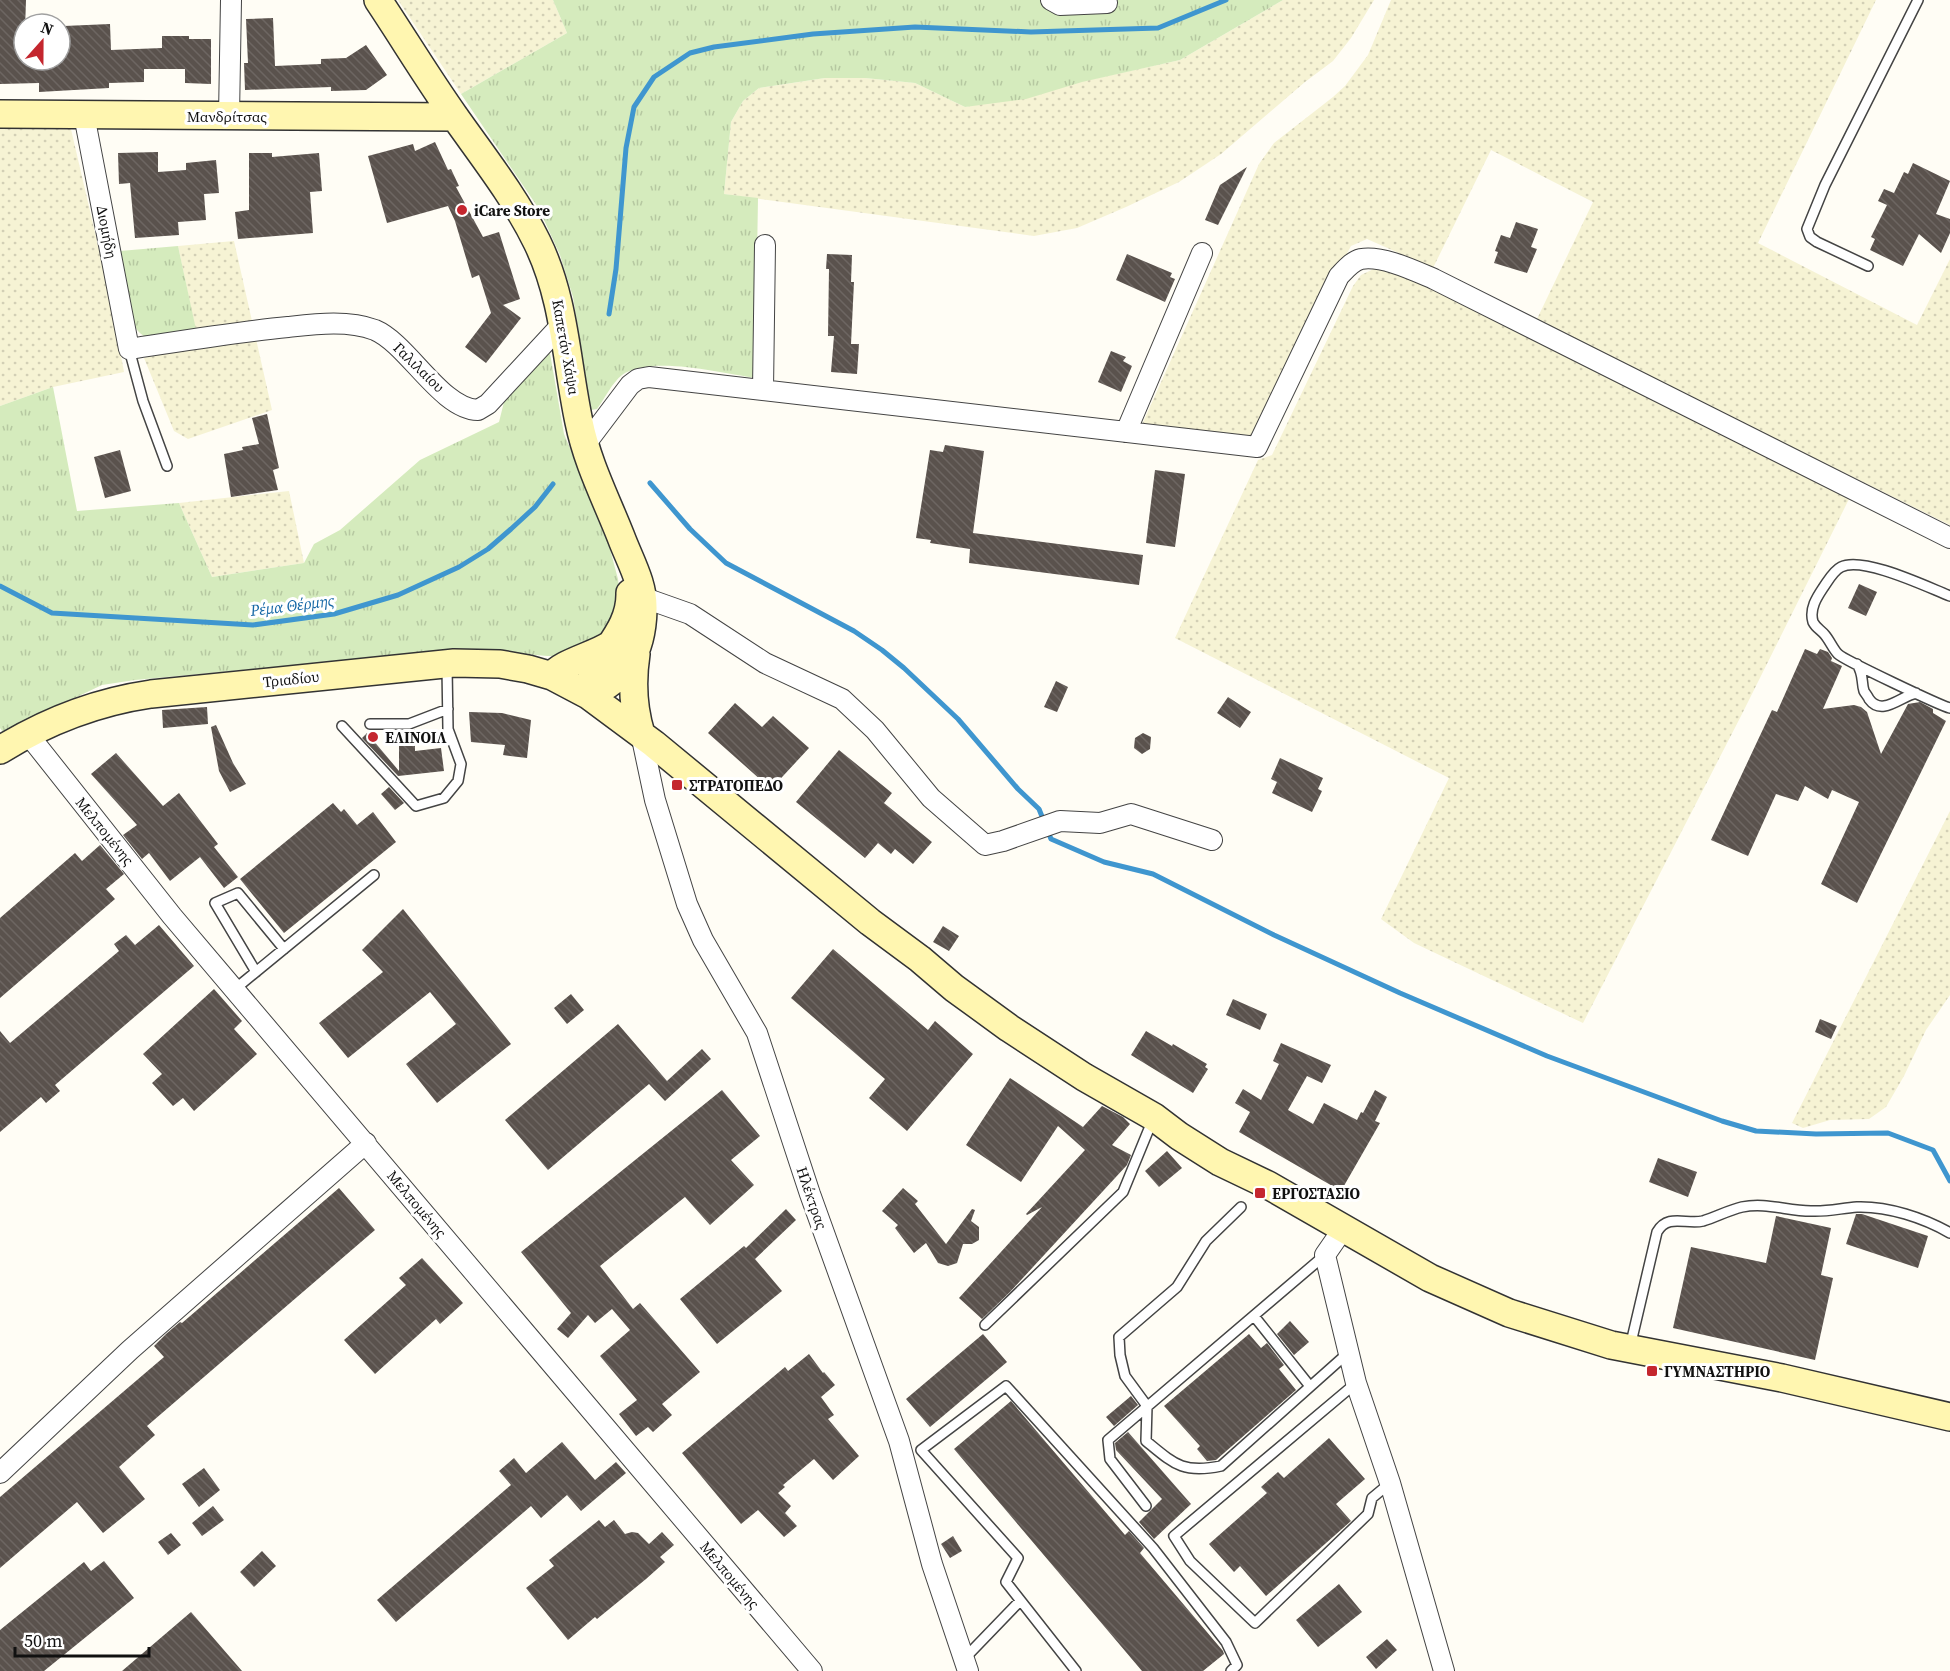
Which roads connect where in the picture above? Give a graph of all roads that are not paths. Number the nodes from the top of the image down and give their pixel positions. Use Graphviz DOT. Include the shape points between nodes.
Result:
graph roads {
  1 [pos="231,0"];
  2 [pos="378,0"];
  3 [pos="1052,0"];
  4 [pos="1918,0"];
  5 [pos="1107,3"];
  6 [pos="0,114"];
  7 [pos="84,115"];
  8 [pos="229,116"];
  9 [pos="455,117"];
  10 [pos="765,245"];
  11 [pos="1202,253"];
  12 [pos="1868,266"];
  13 [pos="563,323"];
  14 [pos="129,349"];
  15 [pos="763,390"];
  16 [pos="1126,432"];
  17 [pos="584,446"];
  18 [pos="166,466"];
  19 [pos="1950,538"];
  20 [pos="627,556"];
  21 [pos="1950,596"];
  22 [pos="642,597"];
  23 [pos="625,648"];
  24 [pos="447,663"];
  25 [pos="1857,664"];
  26 [pos="552,676"];
  27 [pos="1916,693"];
  28 [pos="588,695"];
  29 [pos="1950,708"];
  30 [pos="448,709"];
  31 [pos="370,724"];
  32 [pos="342,726"];
  33 [pos="27,733"];
  34 [pos="641,734"];
  35 [pos="0,750"];
  36 [pos="1212,840"];
  37 [pos="374,875"];
  38 [pos="284,949"];
  39 [pos="256,972"];
  40 [pos="235,989"];
  41 [pos="1154,1117"];
  42 [pos="366,1143"];
  43 [pos="1241,1208"];
  44 [pos="1342,1229"];
  45 [pos="1950,1233"];
  46 [pos="1325,1255"];
  47 [pos="1254,1316"];
  48 [pos="985,1325"];
  49 [pos="1630,1349"];
  50 [pos="1349,1352"];
  51 [pos="1356,1383"];
  52 [pos="1309,1385"];
  53 [pos="1147,1406"];
  54 [pos="1950,1417"];
  55 [pos="0,1473"];
  56 [pos="1390,1483"];
  57 [pos="1146,1506"];
  58 [pos="1020,1601"];
  59 [pos="966,1665"];
  60 [pos="812,1671"];
  61 [pos="1076,1671"];
  62 [pos="1231,1671"];
  63 [pos="1444,1671"];
  1 -- 8 [label="street"];
  2 -- 9 [label="street, Καπετάν Χάψα"];
  3 -- 5 [label="street" via="1060,4"];
  4 -- 12 [label="lane" via="1808,224 1810,237"];
  6 -- 7 [label="street, Μανδρίτσας"];
  7 -- 8 [label="street, Μανδρίτσας"];
  7 -- 14 [label="street, Διομήδη"];
  8 -- 9 [label="street, Μανδρίτσας"];
  9 -- 13 [label="street, Καπετάν Χάψα" via="523,216 550,273"];
  10 -- 15 [label="street"];
  11 -- 16 [label="street"];
  13 -- 14 [label="street, Γαλιλαίου" via="488,404 474,410 440,389 386,336 357,325 247,331"];
  13 -- 17 [label="street, Καπετάν Χάψα"];
  14 -- 18 [label="lane"];
  15 -- 16 [label="street"];
  15 -- 17 [label="street" via="638,379"];
  16 -- 19 [label="street" via="1257,447 1339,276 1361,259 1378,260 1434,279"];
  17 -- 20 [label="street, Καπετάν Χάψα"];
  20 -- 22 [label="street, Καπετάν Χάψα"];
  20 -- 23 [label="street, Καπετάν Χάψα" via="630,604 624,624"];
  21 -- 25 [label="lane" via="1866,566 1841,566 1816,598 1813,621 1839,655"];
  22 -- 23 [label="street, Καπετάν Χάψα" via="641,629"];
  22 -- 36 [label="street" via="690,614 765,663 842,699 875,730 931,798 985,845 1060,821 1100,823 1131,814"];
  23 -- 26 [label="street" via="560,668"];
  23 -- 28 [label="street, Καπετάν Χάψα" via="591,679"];
  23 -- 34 [label="street"];
  24 -- 26 [label="street, Τριαδίου" via="500,664"];
  24 -- 30 [label="lane"];
  24 -- 33 [label="street, Τριαδίου" via="125,698 85,708"];
  25 -- 27 [label="lane"];
  25 -- 27 [label="lane" via="1864,692 1873,704 1882,707"];
  26 -- 28 [label="street, Τριαδίου"];
  27 -- 29 [label="lane"];
  28 -- 34 [label="street, Τριαδίου"];
  30 -- 31 [label="lane" via="409,724"];
  30 -- 32 [label="lane" via="448,729 461,764 458,782 444,798 416,806"];
  33 -- 35 [label="street, Τριαδίου"];
  33 -- 40 [label="street, Μελπομένης"];
  34 -- 41 [label="street, Τριαδίου" via="954,988 1084,1077"];
  34 -- 59 [label="street, Ηλέκτρας" via="655,800 687,904 703,940 757,1033 899,1441 932,1564"];
  37 -- 38 [label="lane"];
  38 -- 39 [label="lane"];
  38 -- 39 [label="lane" via="238,893 215,903"];
  39 -- 40 [label="lane"];
  40 -- 42 [label="street, Μελπομένης"];
  41 -- 44 [label="street, Τριαδίου" via="1220,1162"];
  41 -- 48 [label="lane" via="1123,1192"];
  42 -- 55 [label="street" via="130,1350"];
  42 -- 60 [label="street, Μελπομένης"];
  43 -- 53 [label="lane" via="1206,1241 1177,1287 1119,1337 1125,1376"];
  44 -- 46 [label="street"];
  44 -- 49 [label="street, Τριαδίου" via="1479,1301 1536,1323"];
  45 -- 49 [label="lane" via="1909,1216 1859,1207 1814,1211 1758,1205 1704,1220 1670,1221 1657,1232"];
  46 -- 47 [label="lane"];
  46 -- 50 [label="street"];
  47 -- 52 [label="lane"];
  47 -- 53 [label="lane"];
  49 -- 54 [label="street, Τριαδίου" via="1782,1378"];
  50 -- 51 [label="street"];
  50 -- 52 [label="lane"];
  51 -- 56 [label="street"];
  51 -- 56 [label="lane" via="1174,1536 1190,1561 1256,1623 1368,1514 1372,1498"];
  52 -- 53 [label="lane" via="1221,1466 1200,1470 1174,1464 1146,1440"];
  53 -- 57 [label="lane" via="1108,1440 1110,1459"];
  56 -- 63 [label="street"];
  58 -- 59 [label="lane"];
  58 -- 61 [label="lane"];
  58 -- 62 [label="lane" via="1005,1582 1018,1558 921,1450 1006,1386 1160,1557 1227,1642 1237,1665"];
}
